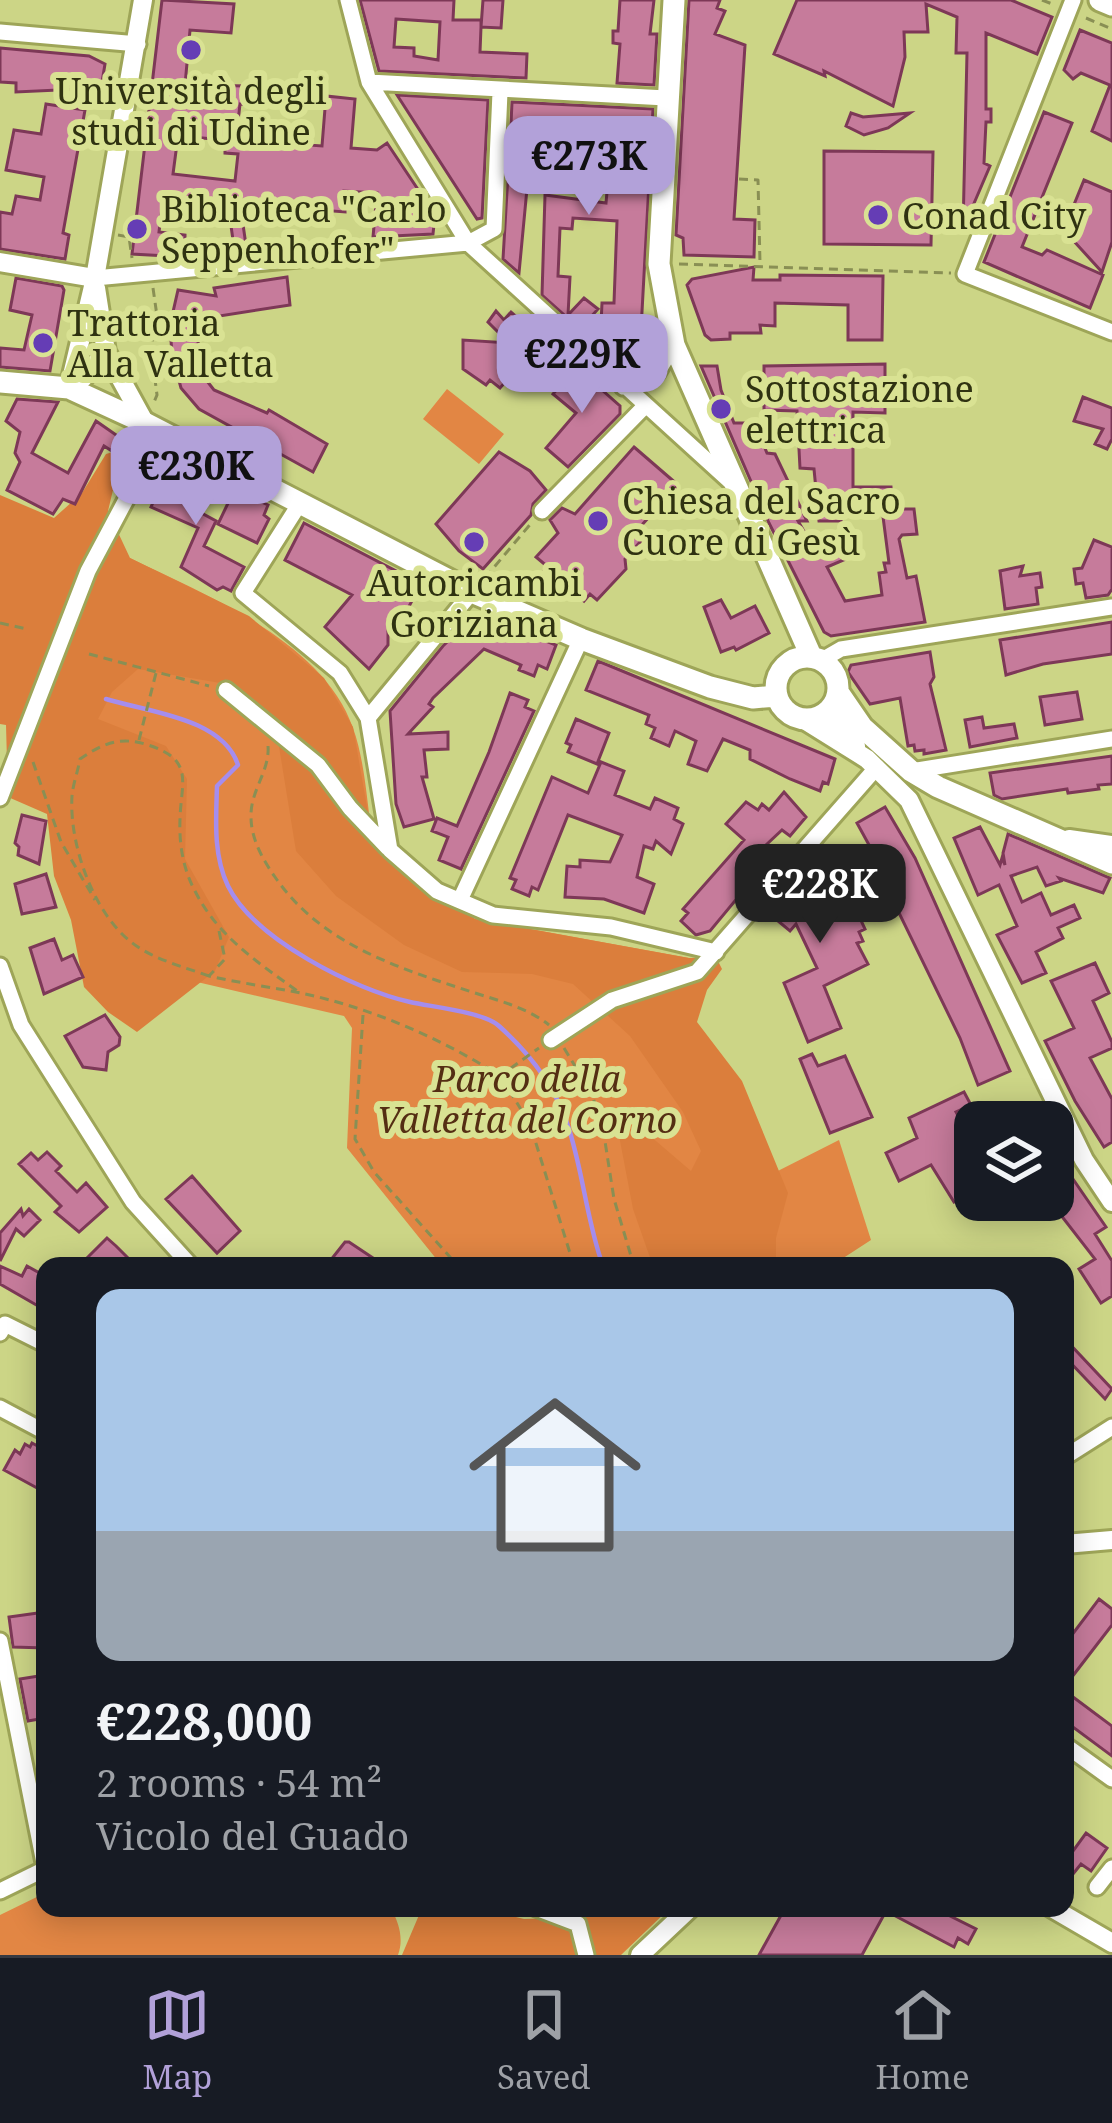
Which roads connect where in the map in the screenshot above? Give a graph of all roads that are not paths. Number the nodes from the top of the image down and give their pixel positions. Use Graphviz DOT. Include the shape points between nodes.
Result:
graph roads {
  1 [pos="143,0"];
  2 [pos="348,0"];
  3 [pos="674,0"];
  4 [pos="1100,0"];
  5 [pos="1112,5"];
  6 [pos="1072,8"];
  7 [pos="0,32"];
  8 [pos="138,44"];
  9 [pos="369,82"];
  10 [pos="500,92"];
  11 [pos="666,98"];
  12 [pos="468,243"];
  13 [pos="0,262"];
  14 [pos="94,278"];
  15 [pos="1112,332"];
  16 [pos="674,345"];
  17 [pos="106,352"];
  18 [pos="0,382"];
  19 [pos="623,386"];
  20 [pos="69,388"];
  21 [pos="645,406"];
  22 [pos="152,422"];
  23 [pos="734,485"];
  24 [pos="300,503"];
  25 [pos="542,511"];
  26 [pos="472,592"];
  27 [pos="1112,607"];
  28 [pos="581,639"];
  29 [pos="817,656"];
  30 [pos="226,690"];
  31 [pos="776,690"];
  32 [pos="835,700"];
  33 [pos="368,718"];
  34 [pos="803,719"];
  35 [pos="1112,739"];
  36 [pos="872,763"];
  37 [pos="911,771"];
  38 [pos="938,787"];
  39 [pos="0,798"];
  40 [pos="909,800"];
  41 [pos="1061,838"];
  42 [pos="1112,845"];
  43 [pos="390,850"];
  44 [pos="1112,863"];
  45 [pos="460,900"];
  46 [pos="716,952"];
  47 [pos="0,966"];
  48 [pos="0,1014"];
  49 [pos="21,1025"];
  50 [pos="554,1038"];
  51 [pos="1112,1202"];
  52 [pos="183,1257"];
  53 [pos="0,1333"];
  54 [pos="36,1339"];
  55 [pos="0,1408"];
  56 [pos="36,1427"];
  57 [pos="1112,1427"];
  58 [pos="1074,1451"];
  59 [pos="1112,1540"];
  60 [pos="1074,1543"];
  61 [pos="0,1641"];
  62 [pos="8,1742"];
  63 [pos="1074,1752"];
  64 [pos="1112,1779"];
  65 [pos="36,1838"];
  66 [pos="1112,1868"];
  67 [pos="36,1874"];
  68 [pos="1097,1887"];
  69 [pos="0,1892"];
  70 [pos="560,1917"];
  71 [pos="680,1917"];
  72 [pos="1068,1917"];
  73 [pos="1112,1942"];
  74 [pos="586,1955"];
  75 [pos="640,1955"];
  1 -- 8 [label="street"];
  2 -- 9 [label="street"];
  3 -- 11 [label="main road"];
  4 -- 5 [label="main road"];
  6 -- 15 [label="street" via="965,274"];
  7 -- 8 [label="street"];
  8 -- 14 [label="street"];
  9 -- 10 [label="street"];
  9 -- 12 [label="street"];
  10 -- 11 [label="street"];
  10 -- 12 [label="street" via="494,229"];
  11 -- 16 [label="main road" via="659,264"];
  12 -- 14 [label="street"];
  12 -- 19 [label="street"];
  13 -- 14 [label="street"];
  14 -- 17 [label="street"];
  14 -- 20 [label="street"];
  16 -- 19 [label="street" via="657,373"];
  16 -- 23 [label="main road"];
  17 -- 20 [label="street"];
  17 -- 22 [label="street"];
  18 -- 20 [label="main road"];
  19 -- 21 [label="street"];
  20 -- 22 [label="main road"];
  21 -- 23 [label="street"];
  21 -- 25 [label="street"];
  22 -- 24 [label="main road"];
  22 -- 39 [label="street"];
  23 -- 29 [label="main road"];
  24 -- 26 [label="main road"];
  24 -- 33 [label="street" via="243,593 340,673"];
  26 -- 28 [label="main road"];
  26 -- 33 [label="street"];
  27 -- 29 [label="street"];
  28 -- 31 [label="main road" via="710,687 753,698"];
  28 -- 45 [label="street"];
  29 -- 31 [label="main road" via="788,663"];
  29 -- 32 [label="main road"];
  30 -- 43 [label="street" via="318,764"];
  31 -- 34 [label="main road" via="791,715"];
  32 -- 34 [label="main road" via="823,715"];
  32 -- 36 [label="street" via="834,719"];
  32 -- 37 [label="main road"];
  33 -- 43 [label="street"];
  34 -- 36 [label="street"];
  35 -- 37 [label="street"];
  36 -- 40 [label="street"];
  36 -- 46 [label="street"];
  37 -- 38 [label="main road"];
  38 -- 40 [label="street"];
  38 -- 41 [label="main road"];
  40 -- 51 [label="street" via="1084,1160"];
  41 -- 42 [label="street"];
  41 -- 44 [label="main road"];
  43 -- 45 [label="street" via="437,891"];
  45 -- 46 [label="street" via="494,914 610,926"];
  46 -- 50 [label="street" via="698,972 612,1000"];
  47 -- 49 [label="street"];
  48 -- 49 [label="street"];
  49 -- 52 [label="street" via="134,1202"];
  53 -- 54 [label="street" via="5,1324"];
  55 -- 56 [label="street"];
  57 -- 58 [label="street"];
  59 -- 60 [label="street"];
  61 -- 62 [label="street"];
  62 -- 65 [label="street"];
  63 -- 64 [label="street"];
  66 -- 68 [label="street"];
  67 -- 69 [label="street"];
  70 -- 74 [label="street" via="578,1924"];
  71 -- 75 [label="street"];
  72 -- 73 [label="street"];
}
